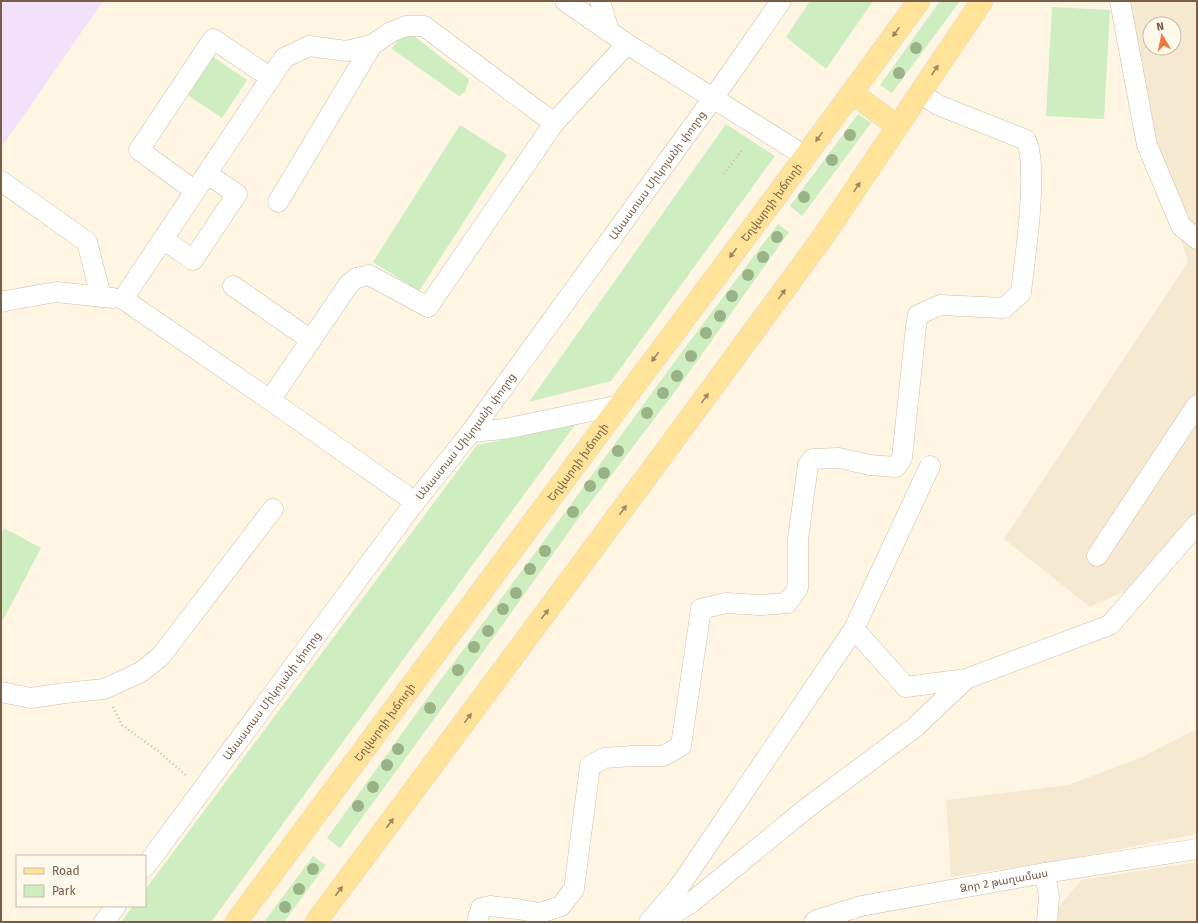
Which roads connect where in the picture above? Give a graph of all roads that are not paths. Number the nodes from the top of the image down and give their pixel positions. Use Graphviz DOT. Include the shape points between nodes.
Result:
graph roads {
  1 [pos="565,1"];
  2 [pos="600,1"];
  3 [pos="781,1"];
  4 [pos="919,1"];
  5 [pos="982,1"];
  6 [pos="1120,1"];
  7 [pos="609,31"];
  8 [pos="627,44"];
  9 [pos="372,45"];
  10 [pos="271,78"];
  11 [pos="852,92"];
  12 [pos="920,93"];
  13 [pos="714,98"];
  14 [pos="554,123"];
  15 [pos="897,126"];
  16 [pos="805,156"];
  17 [pos="207,174"];
  18 [pos="1,181"];
  19 [pos="195,192"];
  20 [pos="278,202"];
  21 [pos="163,239"];
  22 [pos="1197,239"];
  23 [pos="233,286"];
  24 [pos="101,296"];
  25 [pos="123,299"];
  26 [pos="1,302"];
  27 [pos="311,340"];
  28 [pos="270,400"];
  29 [pos="620,405"];
  30 [pos="1197,405"];
  31 [pos="471,432"];
  32 [pos="930,466"];
  33 [pos="415,502"];
  34 [pos="273,509"];
  35 [pos="1197,524"];
  36 [pos="1097,556"];
  37 [pos="854,629"];
  38 [pos="966,679"];
  39 [pos="1,692"];
  40 [pos="1197,848"];
  41 [pos="146,866"];
  42 [pos="1045,873"];
  43 [pos="115,907"];
  44 [pos="104,922"];
  45 [pos="236,922"];
  46 [pos="316,922"];
  47 [pos="477,922"];
  48 [pos="649,922"];
  49 [pos="661,922"];
  50 [pos="814,922"];
  51 [pos="1047,922"];
  1 -- 7 [label="street"];
  2 -- 7 [label="street"];
  3 -- 13 [label="street, Անաստաս Միկոյանի փողոց"];
  4 -- 11 [label="main road, Եղվարդի խճուղի, one-way"];
  12 -- 5 [label="main road, one-way"];
  6 -- 22 [label="street" via="1147,145 1181,226"];
  7 -- 8 [label="street"];
  8 -- 13 [label="street"];
  8 -- 14 [label="street"];
  9 -- 10 [label="street" via="346,51 309,46 284,58"];
  9 -- 14 [label="street" via="391,32 406,26 424,26"];
  9 -- 20 [label="street"];
  10 -- 17 [label="street"];
  10 -- 19 [label="street" via="213,39 165,110 139,150"];
  11 -- 15 [label="main road"];
  11 -- 16 [label="main road, Եղվարդի խճուղի, one-way"];
  12 -- 15 [label="main road"];
  12 -- 47 [label="street" via="938,105 1026,140 1029,148 1031,198 1021,293 1004,308 940,305 918,315 902,458 896,467 870,465 839,458 813,458 808,466 798,540 798,588 787,603 726,603 701,609 681,746 663,756 604,758 590,766 574,889 570,895 561,906 540,913 490,906 481,908"];
  13 -- 16 [label="street"];
  13 -- 31 [label="street, Անաստաս Միկոյանի փողոց"];
  14 -- 27 [label="street" via="428,307 369,275 356,278 349,284"];
  46 -- 15 [label="main road, one-way" via="823,237"];
  16 -- 29 [label="main road, Եղվարդի խճուղի, one-way"];
  17 -- 19 [label="street"];
  17 -- 21 [label="street" via="237,194 193,260"];
  18 -- 24 [label="street" via="88,242"];
  19 -- 21 [label="street"];
  21 -- 25 [label="street"];
  23 -- 27 [label="street"];
  24 -- 25 [label="street"];
  24 -- 26 [label="street" via="56,292"];
  25 -- 28 [label="street"];
  27 -- 28 [label="street"];
  28 -- 33 [label="street"];
  29 -- 31 [label="street" via="504,429"];
  29 -- 45 [label="main road, Եղվարդի խճուղի"];
  30 -- 36 [label="street"];
  31 -- 33 [label="street, Անաստաս Միկոյանի փողոց"];
  32 -- 37 [label="street"];
  33 -- 41 [label="street, Անաստաս Միկոյանի փողոց"];
  34 -- 39 [label="street" via="161,656 141,672 104,688 31,698"];
  35 -- 38 [label="street" via="1110,624"];
  37 -- 38 [label="street" via="906,687"];
  37 -- 48 [label="street" via="680,887"];
  38 -- 49 [label="street" via="914,728 807,808 692,902"];
  40 -- 42 [label="street, Ձոր 2 թաղամաս"];
  42 -- 50 [label="street, Ձոր 2 թաղամաս" via="861,906"];
  42 -- 51 [label="street" via="1049,897"];
  43 -- 44 [label="street"];
}
